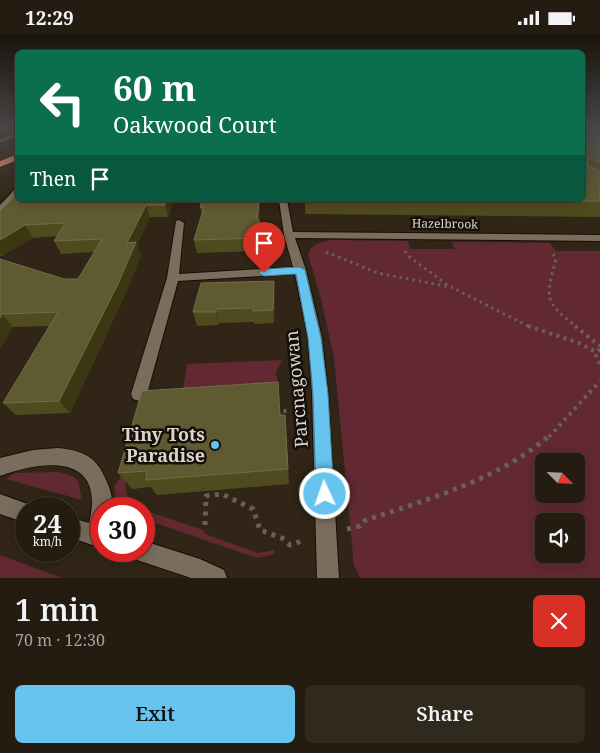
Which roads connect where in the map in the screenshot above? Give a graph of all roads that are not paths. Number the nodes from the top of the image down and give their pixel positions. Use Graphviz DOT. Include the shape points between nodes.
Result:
graph roads {
  1 [pos="15,158"];
  2 [pos="0,164"];
  3 [pos="15,194"];
  4 [pos="282,202"];
  5 [pos="0,210"];
  6 [pos="179,223"];
  7 [pos="289,235"];
  8 [pos="600,237"];
  9 [pos="300,270"];
  10 [pos="173,278"];
  11 [pos="139,394"];
  12 [pos="0,467"];
  13 [pos="102,497"];
  14 [pos="0,504"];
  15 [pos="15,509"];
  16 [pos="155,555"];
  17 [pos="216,578"];
  18 [pos="328,578"];
  1 -- 2 [label="highway"];
  3 -- 5 [label="street"];
  4 -- 7 [label="street, Parcnagowan"];
  6 -- 10 [label="street"];
  7 -- 8 [label="street, Hazelbrook"];
  7 -- 9 [label="street, Parcnagowan"];
  9 -- 10 [label="street"];
  9 -- 18 [label="street, Parcnagowan" via="315,338"];
  10 -- 11 [label="street"];
  12 -- 13 [label="street" via="15,461 60,457 77,460 90,467"];
  14 -- 15 [label="street"];
  16 -- 17 [label="street"];
}
